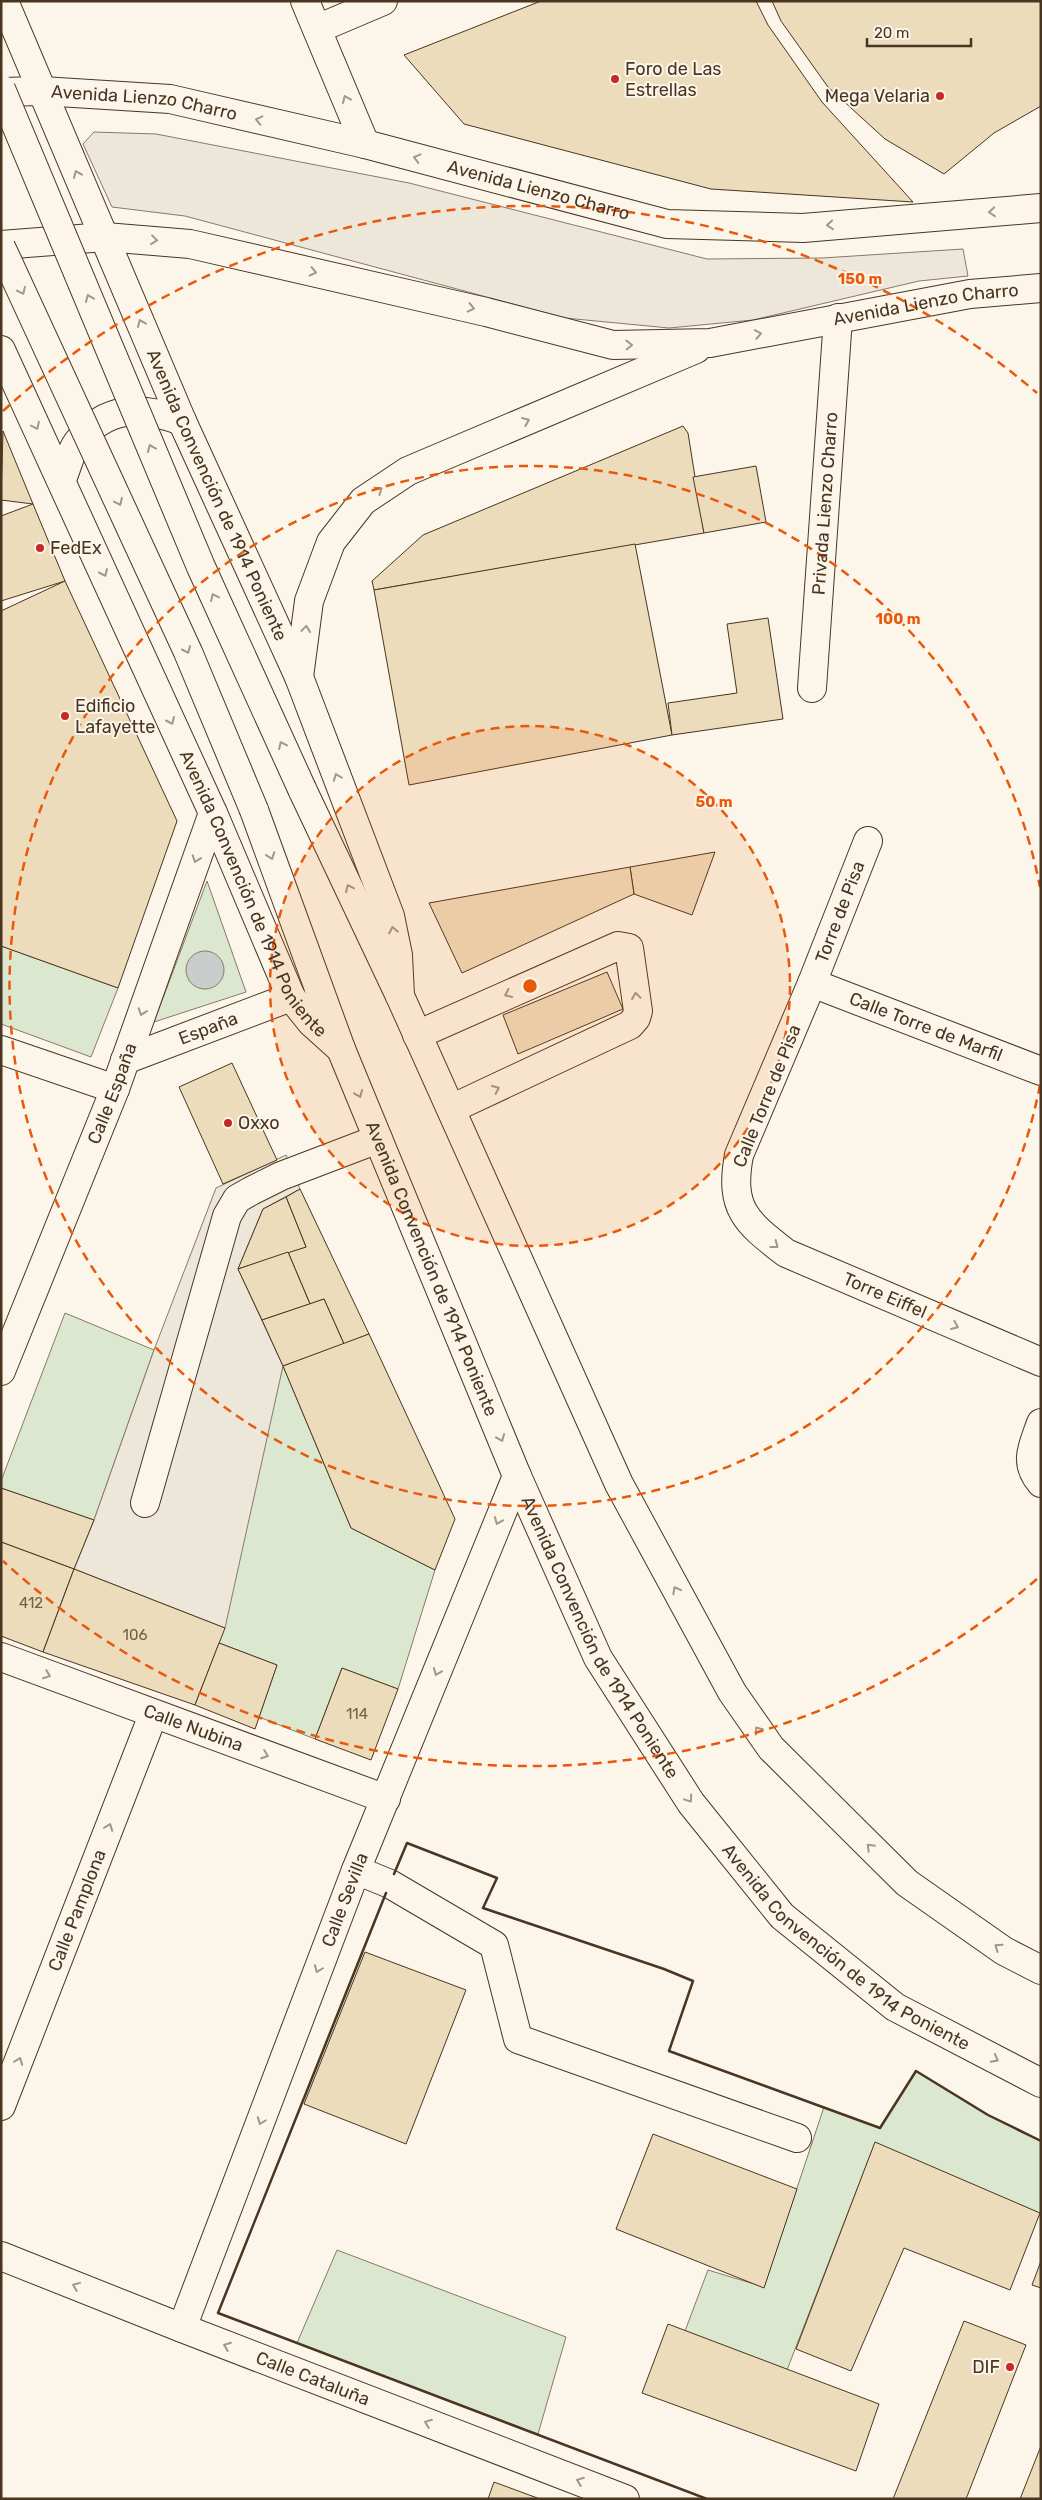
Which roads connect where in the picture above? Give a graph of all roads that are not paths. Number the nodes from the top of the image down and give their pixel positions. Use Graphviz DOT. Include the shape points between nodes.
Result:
graph roads {
  1 [pos="4,1"];
  2 [pos="305,1"];
  3 [pos="382,1"];
  4 [pos="317,29"];
  5 [pos="1,90"];
  6 [pos="42,91"];
  7 [pos="365,144"];
  8 [pos="1041,208"];
  9 [pos="105,237"];
  10 [pos="1,246"];
  11 [pos="1041,288"];
  12 [pos="838,318"];
  13 [pos="710,343"];
  14 [pos="1,350"];
  15 [pos="10,390"];
  16 [pos="182,421"];
  17 [pos="62,479"];
  18 [pos="299,677"];
  19 [pos="812,688"];
  20 [pos="212,813"];
  21 [pos="868,841"];
  22 [pos="812,983"];
  23 [pos="400,996"];
  24 [pos="291,997"];
  25 [pos="417,1035"];
  26 [pos="340,1049"];
  27 [pos="1,1050"];
  28 [pos="125,1060"];
  29 [pos="1041,1071"];
  30 [pos="115,1088"];
  31 [pos="452,1109"];
  32 [pos="378,1139"];
  33 [pos="742,1210"];
  34 [pos="1041,1362"];
  35 [pos="1,1371"];
  36 [pos="1041,1423"];
  37 [pos="516,1476"];
  38 [pos="1041,1483"];
  39 [pos="144,1503"];
  40 [pos="1,1658"];
  41 [pos="153,1715"];
  42 [pos="386,1798"];
  43 [pos="356,1870"];
  44 [pos="1041,1970"];
  45 [pos="1041,2083"];
  46 [pos="1,2106"];
  47 [pos="797,2138"];
  48 [pos="1,2256"];
  49 [pos="182,2328"];
  50 [pos="625,2499"];
  1 -- 6 [label="street, Avenida Convención de 1914 Poniente"];
  2 -- 4 [label="street"];
  3 -- 4 [label="street"];
  7 -- 4 [label="street, one-way"];
  5 -- 6 [label="street, Avenida Lienzo Charro"];
  23 -- 5 [label="street, Avenida Convención de 1914 Poniente, one-way, bridge" via="201,567"];
  7 -- 6 [label="street, Avenida Lienzo Charro, one-way" via="170,99"];
  9 -- 6 [label="street, Avenida Convención de 1914 Poniente, one-way"];
  8 -- 7 [label="street, Avenida Lienzo Charro, one-way" via="803,228 667,224"];
  9 -- 10 [label="street, Avenida Lienzo Charro"];
  9 -- 13 [label="street, Avenida Lienzo Charro, one-way" via="190,244 486,312 613,345"];
  16 -- 9 [label="street, Avenida Convención de 1914 Poniente, one-way"];
  10 -- 26 [label="street, Avenida Convención de 1914 Poniente, one-way, bridge" via="188,652 254,810"];
  11 -- 12 [label="street, Avenida Lienzo Charro" via="970,294"];
  13 -- 12 [label="street, Avenida Lienzo Charro, one-way"];
  12 -- 19 [label="street, Privada Lienzo Charro"];
  18 -- 13 [label="street, one-way" via="309,601 331,542 363,501 408,471"];
  14 -- 15 [label="street, Avenida Convención de 1914 Poniente"];
  15 -- 17 [label="street, Avenida Convención de 1914 Poniente, one-way"];
  16 -- 17 [label="street" via="154,411 123,412 102,419 76,444"];
  16 -- 18 [label="street, Avenida Convención de 1914 Poniente"];
  17 -- 20 [label="street, Avenida Convención de 1914 Poniente, one-way"];
  23 -- 18 [label="street, Avenida Convención de 1914 Poniente, one-way" via="398,955 390,916"];
  20 -- 24 [label="street, Avenida Convención de 1914 Poniente"];
  20 -- 28 [label="street, Calle España, one-way"];
  21 -- 22 [label="street, Torre de Pisa"];
  22 -- 29 [label="street, Calle Torre de Marfil"];
  22 -- 33 [label="street, Calle Torre de Pisa" via="739,1155 734,1181"];
  23 -- 25 [label="street, Avenida Convención de 1914 Poniente"];
  24 -- 26 [label="street, Avenida Convención de 1914 Poniente" via="311,1022"];
  24 -- 28 [label="street, España"];
  25 -- 31 [label="street, Avenida Convención de 1914 Poniente"];
  31 -- 25 [label="street, one-way" via="630,1025 638,1011 629,948 618,946"];
  26 -- 32 [label="street, Avenida Convención de 1914 Poniente, one-way"];
  27 -- 30 [label="street"];
  28 -- 30 [label="street, Calle España"];
  30 -- 35 [label="street, Calle España"];
  44 -- 31 [label="street, Avenida Convención de 1914 Poniente, one-way" via="1004,1951 906,1883 771,1748 732,1692 619,1484"];
  32 -- 37 [label="street, Avenida Convención de 1914 Poniente, one-way"];
  32 -- 39 [label="street" via="282,1176 237,1200 227,1216"];
  33 -- 34 [label="street, Torre Eiffel, one-way" via="755,1229 786,1253"];
  36 -- 38 [label="street" via="1031,1451 1032,1472"];
  37 -- 42 [label="street, Calle Sevilla, one-way"];
  37 -- 45 [label="street, Avenida Convención de 1914 Poniente, one-way" via="598,1658 691,1803 782,1916 895,2007"];
  40 -- 41 [label="street, Calle Nubina, one-way"];
  41 -- 42 [label="street, Calle Nubina, one-way"];
  46 -- 41 [label="street, Calle Pamplona, one-way"];
  42 -- 43 [label="street, Calle Sevilla"];
  43 -- 47 [label="street" via="390,1884 494,1945 518,2039"];
  43 -- 49 [label="street, Calle Sevilla, one-way"];
  49 -- 48 [label="street, Calle Cataluña, one-way"];
  50 -- 49 [label="street, Calle Cataluña, one-way"];
}
